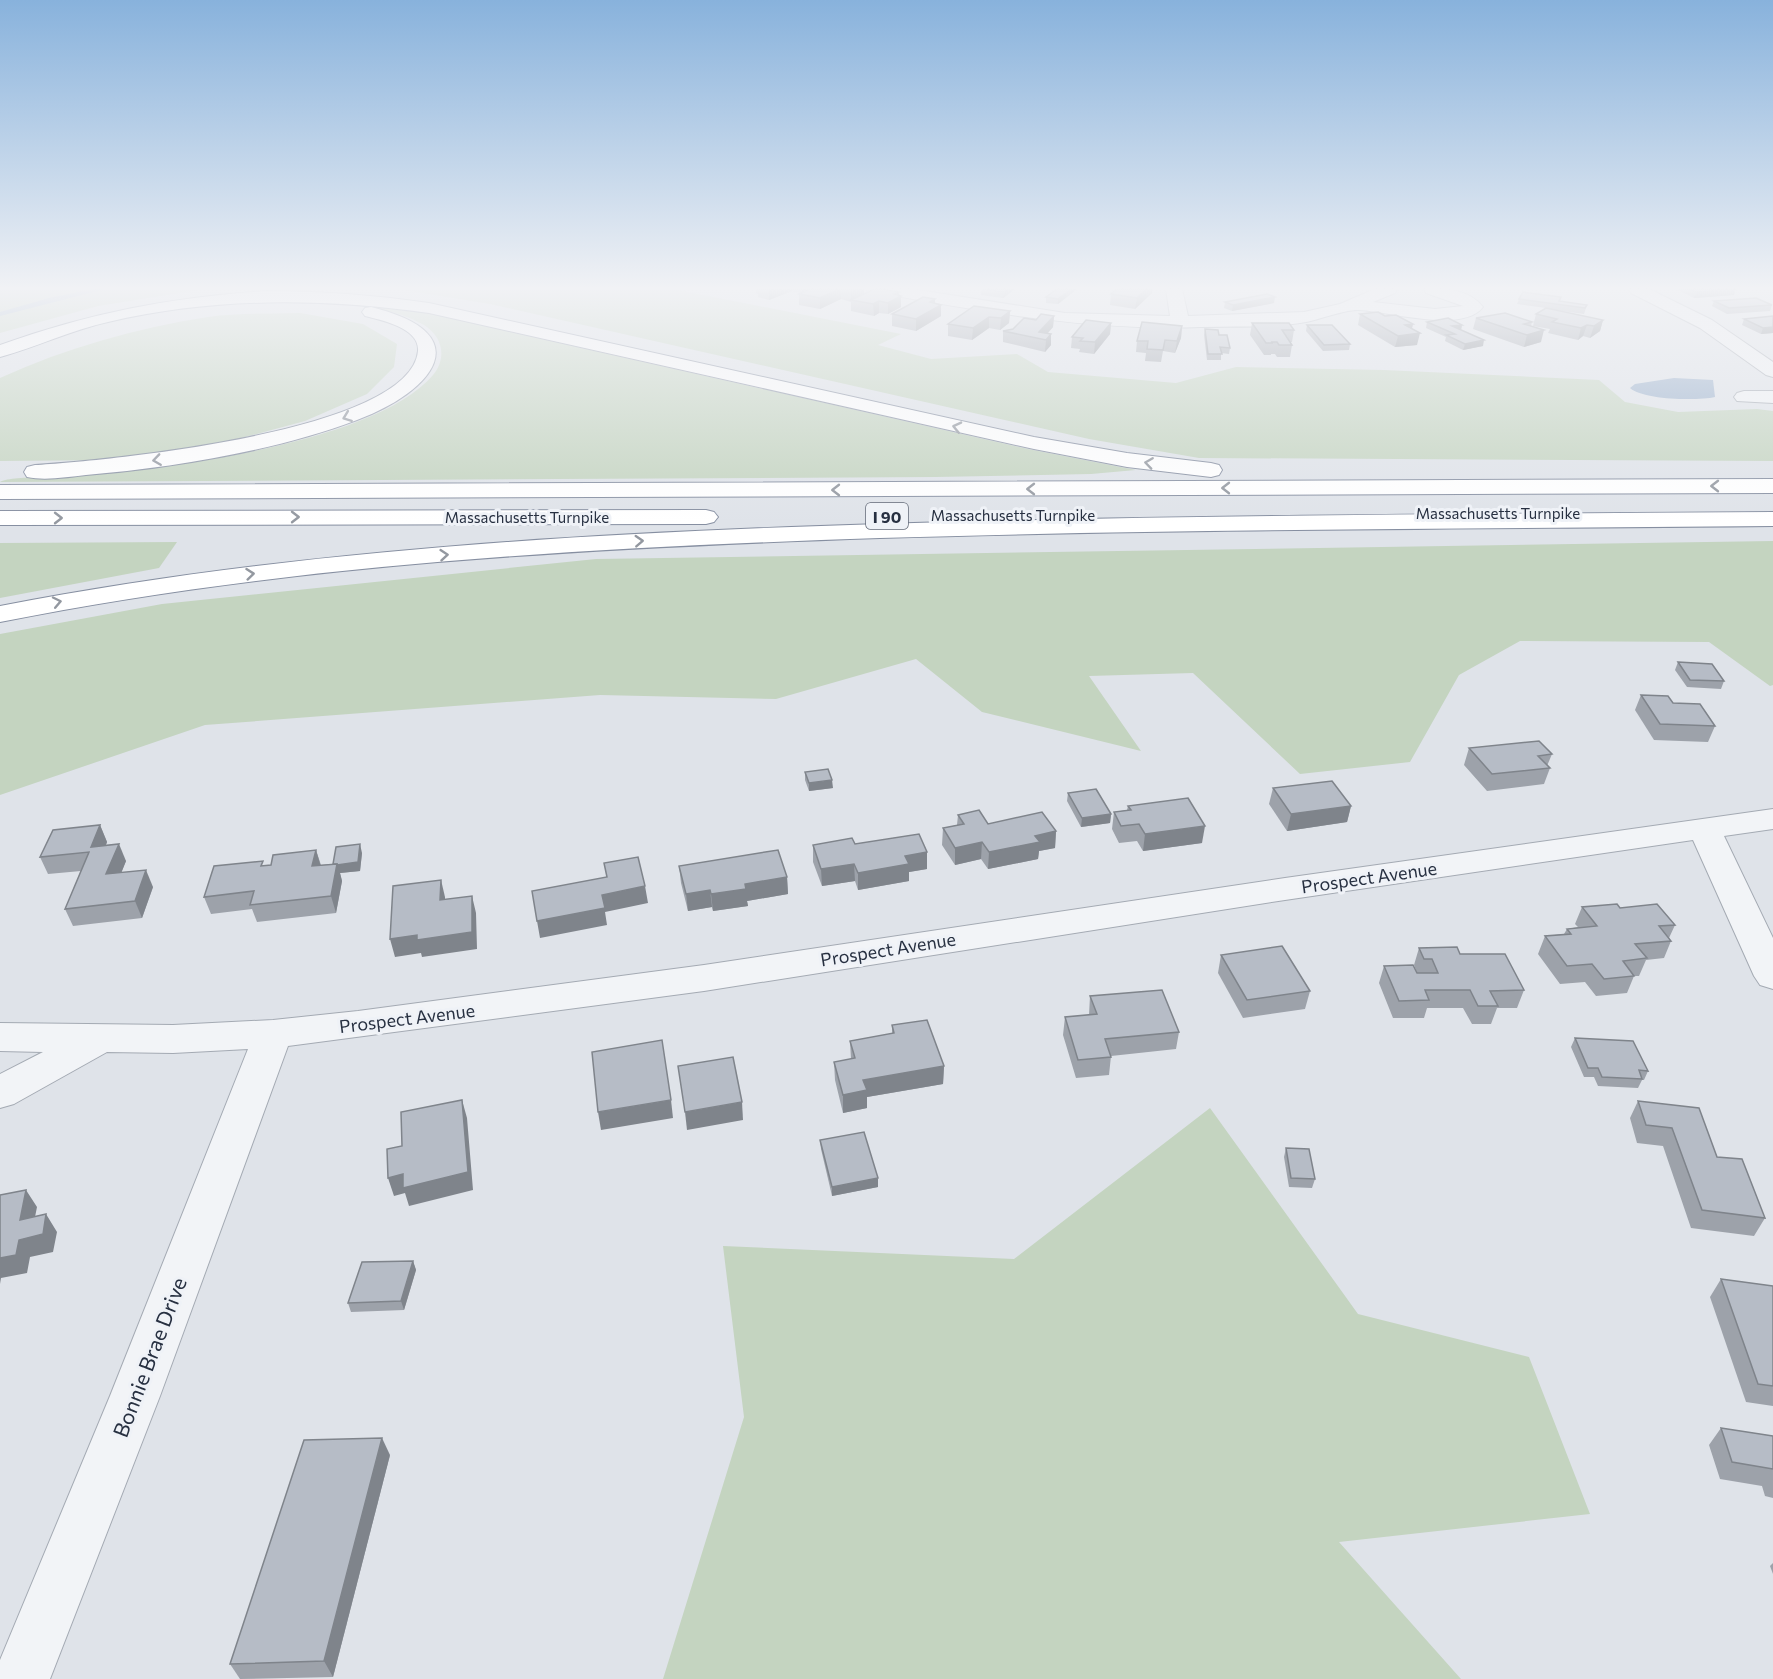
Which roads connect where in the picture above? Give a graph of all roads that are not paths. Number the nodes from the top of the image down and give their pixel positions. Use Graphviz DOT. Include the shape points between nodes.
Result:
graph roads {
  1 [pos="424,367"];
  2 [pos="694,367"];
  3 [pos="1744,397"];
  4 [pos="1773,397"];
  5 [pos="0,474"];
  6 [pos="1668,486"];
  7 [pos="1773,486"];
  8 [pos="0,492"];
  9 [pos="1773,512"];
  10 [pos="0,518"];
  11 [pos="1773,519"];
  12 [pos="0,614"];
  13 [pos="1773,819"];
  14 [pos="1704,829"];
  15 [pos="1773,976"];
  16 [pos="273,1034"];
  17 [pos="0,1037"];
  18 [pos="99,1039"];
  19 [pos="0,1093"];
  20 [pos="21,1679"];
  1 -- 5 [label="highway, one-way" via="406,386 375,405 315,428 172,458"];
  6 -- 2 [label="highway, one-way" via="1176,467 969,429"];
  3 -- 4 [label="street"];
  7 -- 6 [label="highway, Massachusetts Turnpike / I 90, one-way"];
  6 -- 8 [label="highway, Massachusetts Turnpike / I 90, one-way"];
  10 -- 9 [label="highway, Massachusetts Turnpike / I 90, one-way"];
  12 -- 11 [label="highway, one-way" via="148,586 225,577 646,540 967,529"];
  13 -- 14 [label="street, Prospect Avenue"];
  14 -- 15 [label="street"];
  14 -- 16 [label="street, Prospect Avenue" via="704,978"];
  16 -- 18 [label="street, Prospect Avenue"];
  16 -- 20 [label="street, Bonnie Brae Drive" via="135,1396"];
  17 -- 18 [label="street, Prospect Avenue"];
  18 -- 19 [label="street"];
}
